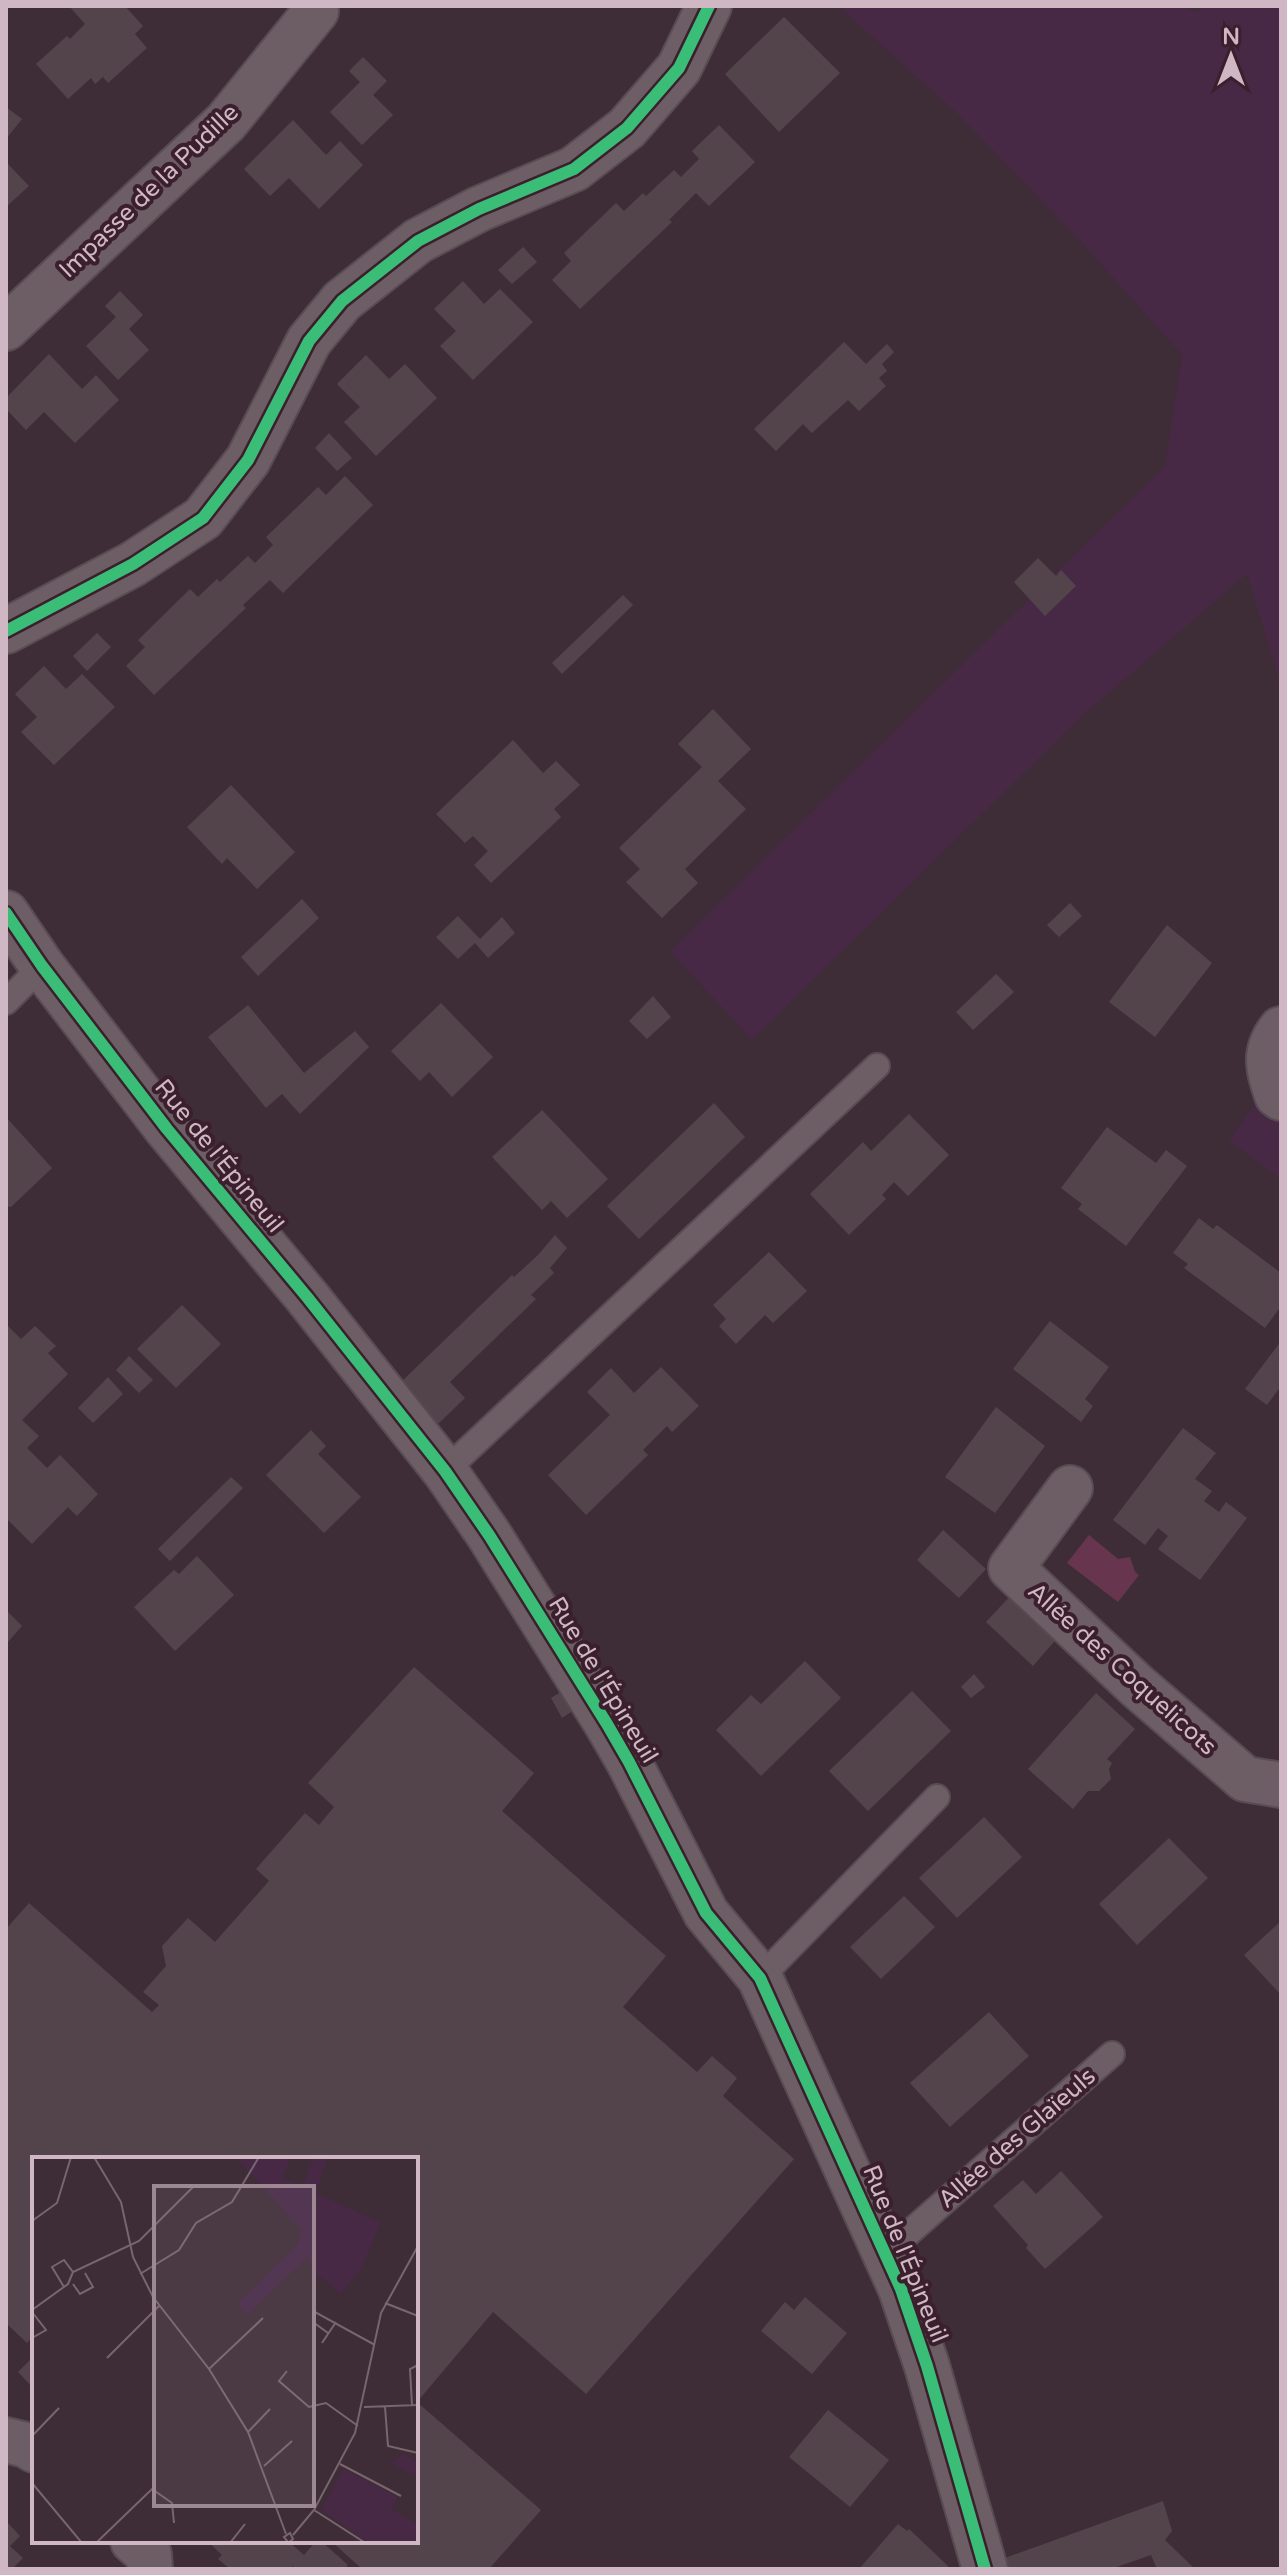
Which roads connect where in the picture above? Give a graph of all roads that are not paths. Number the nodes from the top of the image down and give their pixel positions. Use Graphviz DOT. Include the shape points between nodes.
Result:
graph roads {
  1 [pos="709,6"];
  2 [pos="316,11"];
  3 [pos="6,328"];
  4 [pos="6,631"];
  5 [pos="6,913"];
  6 [pos="42,966"];
  7 [pos="6,1002"];
  8 [pos="1281,1029"];
  9 [pos="877,1066"];
  10 [pos="1281,1098"];
  11 [pos="445,1471"];
  12 [pos="1070,1488"];
  13 [pos="1281,1785"];
  14 [pos="937,1797"];
  15 [pos="760,1978"];
  16 [pos="1112,2054"];
  17 [pos="885,2254"];
  18 [pos="6,2440"];
  19 [pos="32,2449"];
  20 [pos="135,2543"];
  21 [pos="150,2569"];
  22 [pos="985,2569"];
  1 -- 4 [label="street" via="679,68 627,128 574,169 418,241 342,301 309,341 248,460 203,518 133,564"];
  2 -- 3 [label="street, Impasse de la Pudille" via="226,122"];
  5 -- 6 [label="street, Rue de l'Épineuil"];
  6 -- 7 [label="lane"];
  6 -- 11 [label="street, Rue de l'Épineuil" via="193,1162"];
  8 -- 10 [label="street" via="1272,1040 1268,1068"];
  9 -- 11 [label="lane"];
  11 -- 15 [label="street, Rue de l'Épineuil" via="607,1724 706,1913"];
  12 -- 13 [label="street, Allée des Coquelicots" via="1011,1568 1245,1779"];
  14 -- 15 [label="lane"];
  15 -- 17 [label="street, Rue de l'Épineuil"];
  16 -- 17 [label="lane, Allée des Glaïeuls"];
  17 -- 22 [label="street, Rue de l'Épineuil" via="927,2366"];
  18 -- 19 [label="street"];
  20 -- 21 [label="street" via="149,2555"];
}
